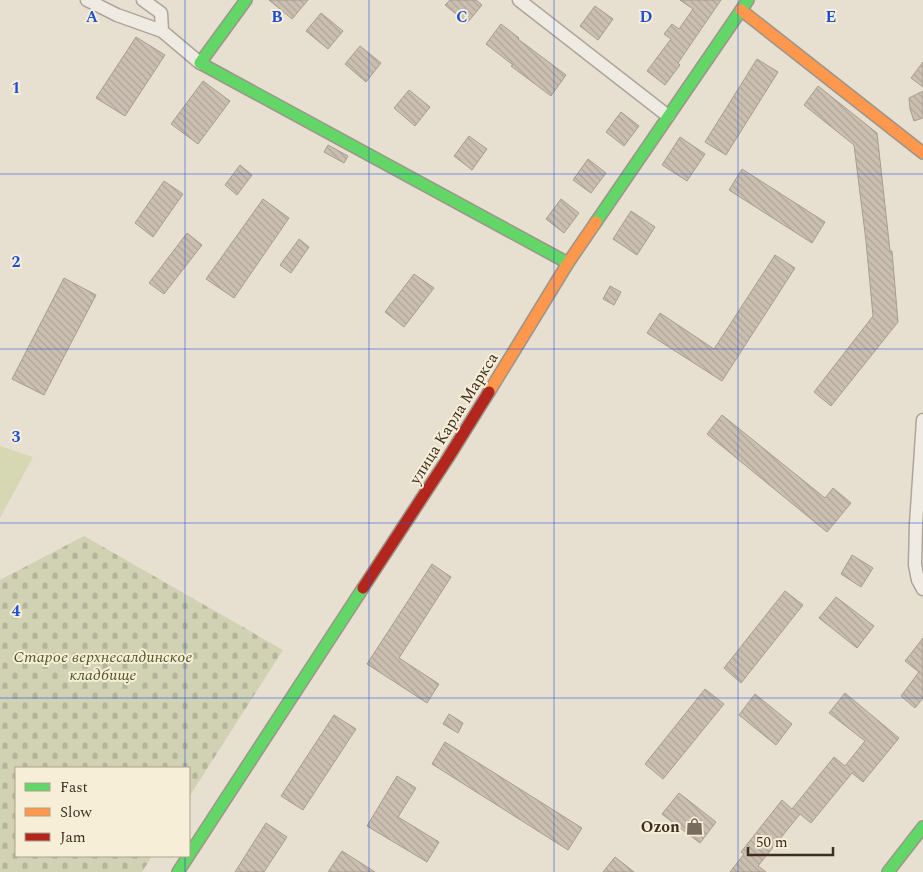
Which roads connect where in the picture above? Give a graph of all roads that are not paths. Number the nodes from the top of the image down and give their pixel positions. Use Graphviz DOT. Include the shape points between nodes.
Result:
graph roads {
  1 [pos="87,0"];
  2 [pos="143,0"];
  3 [pos="246,0"];
  4 [pos="519,0"];
  5 [pos="748,0"];
  6 [pos="741,10"];
  7 [pos="162,31"];
  8 [pos="200,62"];
  9 [pos="668,116"];
  10 [pos="923,153"];
  11 [pos="568,263"];
  12 [pos="923,420"];
  13 [pos="923,589"];
  14 [pos="923,827"];
  15 [pos="190,854"];
  16 [pos="188,857"];
  17 [pos="178,872"];
  18 [pos="888,872"];
  1 -- 7 [label="street"];
  2 -- 7 [label="street" via="161,13"];
  3 -- 8 [label="main road"];
  4 -- 9 [label="street"];
  5 -- 6 [label="main road, улица Карла Маркса"];
  6 -- 9 [label="main road, улица Карла Маркса"];
  6 -- 10 [label="main road"];
  7 -- 8 [label="street"];
  8 -- 11 [label="main road"];
  9 -- 11 [label="main road, улица Карла Маркса"];
  11 -- 15 [label="main road, улица Карла Маркса" via="448,458"];
  12 -- 13 [label="street" via="915,565"];
  14 -- 18 [label="main road"];
  16 -- 17 [label="main road, улица Карла Маркса"];
}
